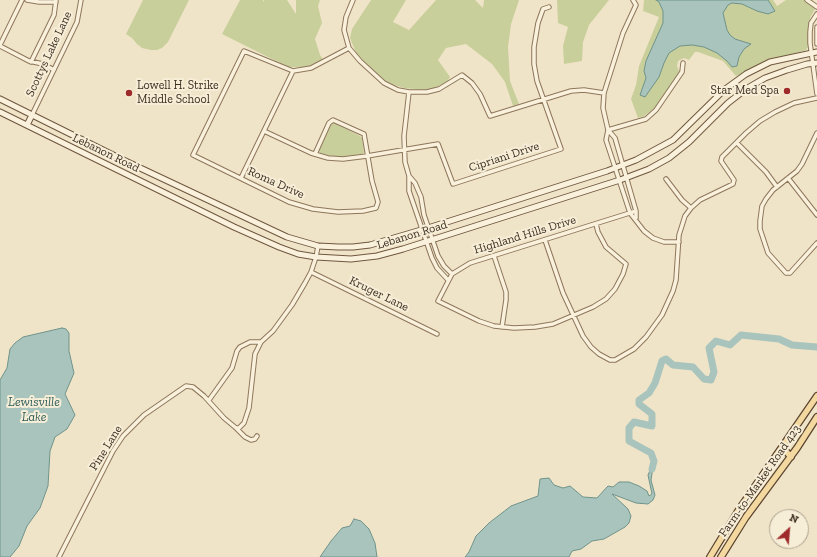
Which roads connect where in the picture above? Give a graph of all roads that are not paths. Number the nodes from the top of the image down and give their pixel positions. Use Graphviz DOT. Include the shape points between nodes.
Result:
graph roads {
  1 [pos="22,0"];
  2 [pos="27,0"];
  3 [pos="82,0"];
  4 [pos="353,0"];
  5 [pos="633,0"];
  6 [pos="806,0"];
  7 [pos="56,1"];
  8 [pos="817,6"];
  9 [pos="549,7"];
  10 [pos="817,14"];
  11 [pos="817,27"];
  12 [pos="817,44"];
  13 [pos="0,46"];
  14 [pos="349,48"];
  15 [pos="814,52"];
  16 [pos="32,62"];
  17 [pos="682,63"];
  18 [pos="815,64"];
  19 [pos="54,70"];
  20 [pos="293,71"];
  21 [pos="409,92"];
  22 [pos="604,93"];
  23 [pos="817,94"];
  24 [pos="817,98"];
  25 [pos="0,99"];
  26 [pos="543,99"];
  27 [pos="0,112"];
  28 [pos="32,114"];
  29 [pos="27,125"];
  30 [pos="608,130"];
  31 [pos="264,131"];
  32 [pos="817,133"];
  33 [pos="737,143"];
  34 [pos="404,149"];
  35 [pos="314,154"];
  36 [pos="368,156"];
  37 [pos="622,166"];
  38 [pos="616,168"];
  39 [pos="409,176"];
  40 [pos="241,178"];
  41 [pos="626,178"];
  42 [pos="788,178"];
  43 [pos="666,179"];
  44 [pos="620,180"];
  45 [pos="777,186"];
  46 [pos="691,208"];
  47 [pos="636,211"];
  48 [pos="630,213"];
  49 [pos="817,215"];
  50 [pos="636,218"];
  51 [pos="596,224"];
  52 [pos="428,228"];
  53 [pos="422,230"];
  54 [pos="433,239"];
  55 [pos="545,240"];
  56 [pos="426,241"];
  57 [pos="679,242"];
  58 [pos="817,243"];
  59 [pos="318,246"];
  60 [pos="494,256"];
  61 [pos="316,257"];
  62 [pos="311,272"];
  63 [pos="452,274"];
  64 [pos="448,280"];
  65 [pos="574,316"];
  66 [pos="502,327"];
  67 [pos="437,334"];
  68 [pos="261,342"];
  69 [pos="817,396"];
  70 [pos="209,400"];
  71 [pos="817,417"];
  72 [pos="236,428"];
  73 [pos="257,436"];
  74 [pos="782,447"];
  75 [pos="792,454"];
  76 [pos="59,557"];
  77 [pos="710,557"];
  78 [pos="721,557"];
  1 -- 13 [label="street"];
  2 -- 7 [label="street"];
  3 -- 19 [label="street, Scottys Lake Lane" via="76,22"];
  4 -- 14 [label="street" via="344,30"];
  5 -- 22 [label="street" via="636,5 623,33"];
  6 -- 8 [label="street"];
  7 -- 16 [label="street" via="54,15"];
  9 -- 26 [label="street" via="543,9 534,47 534,64"];
  10 -- 15 [label="street" via="811,23 810,32"];
  11 -- 12 [label="street"];
  13 -- 16 [label="street"];
  14 -- 20 [label="street" via="311,68"];
  14 -- 21 [label="street" via="384,83"];
  15 -- 18 [label="street"];
  15 -- 37 [label="main road, Lebanon Road" via="770,62 746,74 724,90 673,140 650,154"];
  16 -- 19 [label="street"];
  17 -- 30 [label="street" via="682,72 656,110 646,119"];
  18 -- 23 [label="street"];
  18 -- 41 [label="main road, Lebanon Road" via="787,70 746,89 669,158"];
  19 -- 28 [label="street, Scottys Lake Lane"];
  20 -- 31 [label="street"];
  20 -- 40 [label="street, Roma Drive" via="244,51 193,156"];
  21 -- 26 [label="street" via="439,89 462,75 480,94 490,116"];
  21 -- 34 [label="street"];
  22 -- 26 [label="street" via="571,90"];
  22 -- 30 [label="street" via="603,108"];
  24 -- 33 [label="street" via="794,103 774,112 760,121"];
  25 -- 28 [label="main road, Lebanon Road"];
  26 -- 34 [label="street, Cipriani Drive" via="561,149 453,184 438,144"];
  27 -- 29 [label="main road, Lebanon Road"];
  28 -- 29 [label="main road"];
  28 -- 59 [label="main road, Lebanon Road" via="265,228"];
  29 -- 61 [label="main road, Lebanon Road" via="258,238 298,254"];
  30 -- 37 [label="street" via="615,138"];
  30 -- 38 [label="street" via="606,140"];
  31 -- 35 [label="street"];
  31 -- 40 [label="street"];
  32 -- 42 [label="street" via="802,164"];
  33 -- 45 [label="street"];
  33 -- 46 [label="street" via="721,159 732,176 732,185 707,196"];
  34 -- 36 [label="street"];
  34 -- 39 [label="street"];
  35 -- 36 [label="street" via="343,159"];
  35 -- 36 [label="street" via="329,123 333,120 364,134"];
  36 -- 40 [label="street, Roma Drive" via="378,202 376,208 363,211 313,209 289,202"];
  37 -- 38 [label="main road, Lebanon Road"];
  37 -- 41 [label="street"];
  38 -- 44 [label="street"];
  38 -- 52 [label="main road, Lebanon Road"];
  39 -- 52 [label="street" via="421,197"];
  39 -- 53 [label="street" via="409,190"];
  41 -- 44 [label="main road, Lebanon Road"];
  41 -- 47 [label="street"];
  42 -- 45 [label="street"];
  42 -- 49 [label="street"];
  43 -- 46 [label="street"];
  44 -- 48 [label="street"];
  44 -- 54 [label="main road, Lebanon Road"];
  45 -- 58 [label="street" via="762,206 760,229 768,253 786,273 790,273"];
  46 -- 57 [label="street" via="681,227"];
  47 -- 48 [label="street, Highland Hills Drive"];
  47 -- 50 [label="street"];
  48 -- 50 [label="street"];
  48 -- 51 [label="street, Highland Hills Drive"];
  50 -- 57 [label="street" via="644,231 654,238 664,242"];
  51 -- 55 [label="street, Highland Hills Drive"];
  51 -- 65 [label="street" via="606,247 626,264 624,274 611,294"];
  52 -- 53 [label="main road, Lebanon Road"];
  52 -- 54 [label="street"];
  53 -- 56 [label="street"];
  53 -- 59 [label="main road, Lebanon Road" via="370,244"];
  54 -- 56 [label="main road, Lebanon Road"];
  54 -- 63 [label="street" via="438,256"];
  55 -- 60 [label="street, Highland Hills Drive"];
  55 -- 65 [label="street"];
  56 -- 61 [label="main road, Lebanon Road" via="377,256 351,259"];
  56 -- 64 [label="street" via="437,268"];
  57 -- 65 [label="street" via="673,291 654,327 634,348 613,361 599,354 583,336"];
  59 -- 61 [label="street"];
  60 -- 63 [label="street, Highland Hills Drive" via="470,263"];
  60 -- 66 [label="street" via="506,292"];
  61 -- 62 [label="street"];
  62 -- 67 [label="street, Kruger Lane"];
  62 -- 68 [label="street" via="273,331"];
  63 -- 64 [label="street, Highland Hills Drive"];
  64 -- 66 [label="street, Highland Hills Drive" via="438,301 479,321"];
  65 -- 66 [label="street" via="535,327"];
  68 -- 70 [label="street" via="250,342 240,347 232,368"];
  68 -- 72 [label="street" via="253,359 249,408 242,426"];
  69 -- 74 [label="main road"];
  70 -- 72 [label="street, Pine Lane"];
  70 -- 76 [label="street, Pine Lane" via="193,387 186,386 132,426 113,451"];
  71 -- 75 [label="main road, Farm-to-Market Road 423"];
  72 -- 73 [label="street, Pine Lane" via="249,440"];
  74 -- 75 [label="main road"];
  74 -- 77 [label="main road"];
  75 -- 78 [label="main road, Farm-to-Market Road 423" via="746,517"];
}
